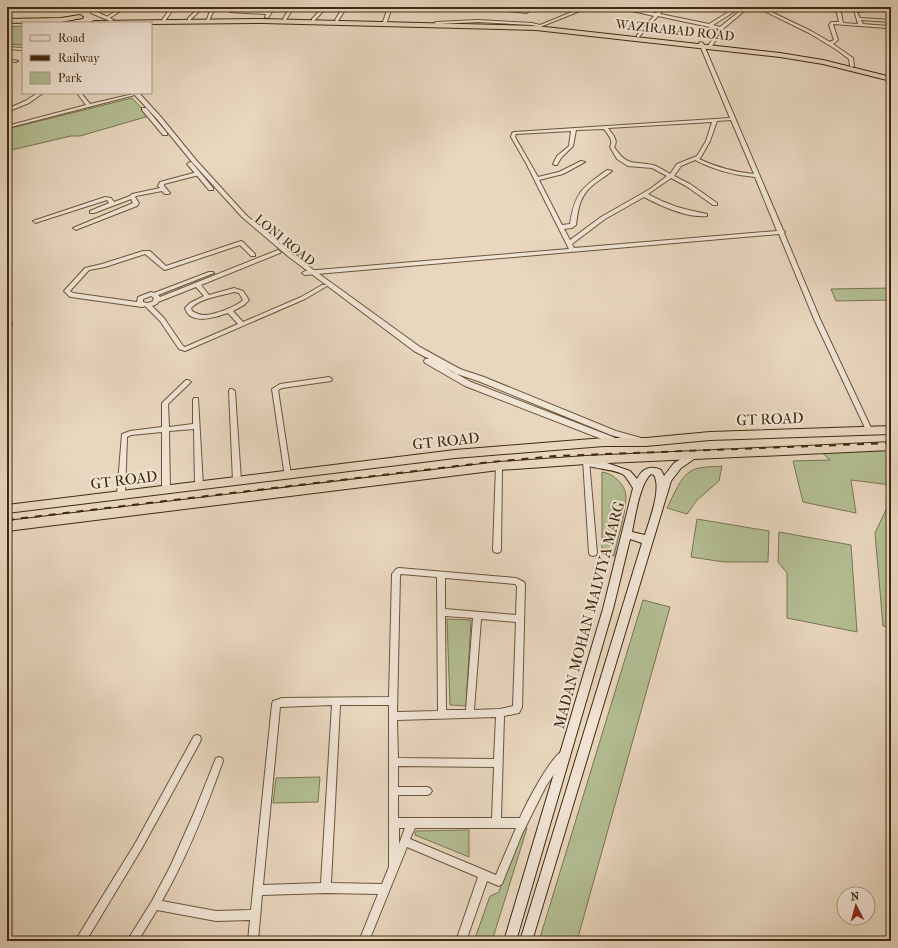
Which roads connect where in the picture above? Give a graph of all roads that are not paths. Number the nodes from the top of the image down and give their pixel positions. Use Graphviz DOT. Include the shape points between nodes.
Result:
graph roads {
  1 [pos="94,7"];
  2 [pos="125,7"];
  3 [pos="173,7"];
  4 [pos="202,7"];
  5 [pos="215,7"];
  6 [pos="236,7"];
  7 [pos="256,7"];
  8 [pos="292,7"];
  9 [pos="325,7"];
  10 [pos="345,7"];
  11 [pos="390,7"];
  12 [pos="483,7"];
  13 [pos="574,7"];
  14 [pos="588,7"];
  15 [pos="625,7"];
  16 [pos="664,7"];
  17 [pos="748,7"];
  18 [pos="758,7"];
  19 [pos="846,7"];
  20 [pos="850,7"];
  21 [pos="736,8"];
  22 [pos="891,8"];
  23 [pos="582,10"];
  24 [pos="250,12"];
  25 [pos="526,12"];
  26 [pos="730,12"];
  27 [pos="855,12"];
  28 [pos="269,14"];
  29 [pos="657,15"];
  30 [pos="737,15"];
  31 [pos="80,17"];
  32 [pos="110,19"];
  33 [pos="189,19"];
  34 [pos="285,19"];
  35 [pos="858,19"];
  36 [pos="164,20"];
  37 [pos="208,20"];
  38 [pos="313,20"];
  39 [pos="337,20"];
  40 [pos="891,21"];
  41 [pos="7,22"];
  42 [pos="74,22"];
  43 [pos="95,22"];
  44 [pos="385,22"];
  45 [pos="841,23"];
  46 [pos="22,24"];
  47 [pos="861,25"];
  48 [pos="709,26"];
  49 [pos="540,27"];
  50 [pos="887,27"];
  51 [pos="721,28"];
  52 [pos="638,36"];
  53 [pos="702,44"];
  54 [pos="830,44"];
  55 [pos="711,45"];
  56 [pos="7,48"];
  57 [pos="22,49"];
  58 [pos="7,60"];
  59 [pos="16,61"];
  60 [pos="852,66"];
  61 [pos="891,77"];
  62 [pos="39,94"];
  63 [pos="80,94"];
  64 [pos="117,94"];
  65 [pos="133,94"];
  66 [pos="121,98"];
  67 [pos="89,106"];
  68 [pos="7,111"];
  69 [pos="732,119"];
  70 [pos="715,120"];
  71 [pos="7,127"];
  72 [pos="605,127"];
  73 [pos="574,129"];
  74 [pos="696,160"];
  75 [pos="583,162"];
  76 [pos="555,164"];
  77 [pos="609,171"];
  78 [pos="197,174"];
  79 [pos="757,176"];
  80 [pos="670,177"];
  81 [pos="537,179"];
  82 [pos="645,195"];
  83 [pos="132,197"];
  84 [pos="113,204"];
  85 [pos="714,204"];
  86 [pos="92,212"];
  87 [pos="705,215"];
  88 [pos="36,221"];
  89 [pos="561,227"];
  90 [pos="76,228"];
  91 [pos="782,232"];
  92 [pos="569,243"];
  93 [pos="276,250"];
  94 [pos="572,250"];
  95 [pos="255,257"];
  96 [pos="309,272"];
  97 [pos="197,284"];
  98 [pos="324,286"];
  99 [pos="155,297"];
  100 [pos="208,297"];
  101 [pos="144,305"];
  102 [pos="229,310"];
  103 [pos="7,321"];
  104 [pos="378,323"];
  105 [pos="242,325"];
  106 [pos="7,331"];
  107 [pos="454,373"];
  108 [pos="329,378"];
  109 [pos="188,382"];
  110 [pos="232,391"];
  111 [pos="196,400"];
  112 [pos="197,426"];
  113 [pos="165,429"];
  114 [pos="869,430"];
  115 [pos="891,430"];
  116 [pos="618,442"];
  117 [pos="646,442"];
  118 [pos="891,446"];
  119 [pos="694,455"];
  120 [pos="586,461"];
  121 [pos="500,466"];
  122 [pos="287,475"];
  123 [pos="237,481"];
  124 [pos="199,486"];
  125 [pos="638,488"];
  126 [pos="166,490"];
  127 [pos="122,495"];
  128 [pos="659,502"];
  129 [pos="7,509"];
  130 [pos="7,526"];
  131 [pos="627,534"];
  132 [pos="647,540"];
  133 [pos="496,550"];
  134 [pos="593,553"];
  135 [pos="441,574"];
  136 [pos="441,612"];
  137 [pos="477,615"];
  138 [pos="521,619"];
  139 [pos="393,701"];
  140 [pos="336,702"];
  141 [pos="500,713"];
  142 [pos="442,714"];
  143 [pos="470,714"];
  144 [pos="393,716"];
  145 [pos="197,739"];
  146 [pos="568,748"];
  147 [pos="220,761"];
  148 [pos="394,762"];
  149 [pos="498,763"];
  150 [pos="394,791"];
  151 [pos="428,791"];
  152 [pos="394,823"];
  153 [pos="412,823"];
  154 [pos="521,823"];
  155 [pos="496,824"];
  156 [pos="405,841"];
  157 [pos="394,867"];
  158 [pos="484,874"];
  159 [pos="326,888"];
  160 [pos="385,889"];
  161 [pos="259,890"];
  162 [pos="154,905"];
  163 [pos="255,915"];
  164 [pos="80,941"];
  165 [pos="132,941"];
  166 [pos="253,941"];
  167 [pos="364,941"];
  168 [pos="461,941"];
  169 [pos="510,941"];
  170 [pos="526,941"];
  1 -- 32 [label="street" via="93,12"];
  2 -- 32 [label="street"];
  3 -- 36 [label="street"];
  4 -- 33 [label="street"];
  5 -- 37 [label="street"];
  6 -- 24 [label="street" via="231,11"];
  7 -- 24 [label="street"];
  7 -- 28 [label="street"];
  8 -- 34 [label="street"];
  9 -- 38 [label="street"];
  10 -- 39 [label="street"];
  11 -- 44 [label="street"];
  12 -- 25 [label="street"];
  13 -- 23 [label="street"];
  14 -- 23 [label="street"];
  15 -- 29 [label="street"];
  16 -- 29 [label="street"];
  17 -- 30 [label="street"];
  18 -- 54 [label="street"];
  19 -- 45 [label="street" via="836,10 840,13"];
  20 -- 27 [label="street"];
  21 -- 26 [label="street"];
  22 -- 27 [label="street"];
  23 -- 49 [label="street"];
  24 -- 28 [label="street"];
  26 -- 30 [label="street"];
  26 -- 48 [label="street"];
  27 -- 35 [label="street"];
  28 -- 34 [label="highway, WAZIRABAD ROAD"];
  28 -- 37 [label="highway, WAZIRABAD ROAD"];
  28 -- 49 [label="highway, WAZIRABAD ROAD"];
  29 -- 48 [label="street"];
  29 -- 52 [label="street"];
  30 -- 51 [label="street"];
  31 -- 41 [label="highway"];
  31 -- 42 [label="highway"];
  31 -- 43 [label="highway" via="91,16"];
  32 -- 36 [label="highway, WAZIRABAD ROAD"];
  32 -- 43 [label="highway, WAZIRABAD ROAD"];
  33 -- 36 [label="highway, WAZIRABAD ROAD"];
  33 -- 37 [label="highway, WAZIRABAD ROAD"];
  34 -- 38 [label="highway, WAZIRABAD ROAD"];
  35 -- 40 [label="street"];
  35 -- 47 [label="street"];
  37 -- 43 [label="highway, WAZIRABAD ROAD"];
  38 -- 39 [label="highway, WAZIRABAD ROAD"];
  39 -- 44 [label="highway, WAZIRABAD ROAD"];
  41 -- 46 [label="highway"];
  44 -- 49 [label="highway, WAZIRABAD ROAD"];
  45 -- 47 [label="street"];
  45 -- 54 [label="street" via="831,24 836,40"];
  47 -- 50 [label="street"];
  48 -- 51 [label="street"];
  49 -- 52 [label="highway, WAZIRABAD ROAD"];
  49 -- 53 [label="highway, WAZIRABAD ROAD"];
  51 -- 55 [label="street"];
  52 -- 53 [label="highway, WAZIRABAD ROAD"];
  53 -- 55 [label="highway, WAZIRABAD ROAD"];
  53 -- 69 [label="street"];
  54 -- 60 [label="street" via="847,55 852,61"];
  55 -- 60 [label="highway, WAZIRABAD ROAD"];
  55 -- 61 [label="highway, WAZIRABAD ROAD" via="823,62"];
  56 -- 57 [label="street"];
  58 -- 59 [label="street"];
  60 -- 61 [label="highway, WAZIRABAD ROAD"];
  62 -- 68 [label="street"];
  63 -- 67 [label="street"];
  64 -- 66 [label="street"];
  65 -- 66 [label="street"];
  65 -- 78 [label="street, LONI ROAD"];
  65 -- 96 [label="street, LONI ROAD" via="225,197"];
  66 -- 67 [label="street"];
  67 -- 71 [label="street"];
  69 -- 70 [label="street"];
  69 -- 79 [label="street"];
  70 -- 72 [label="street"];
  70 -- 74 [label="street" via="703,153"];
  72 -- 73 [label="street"];
  72 -- 80 [label="street" via="614,140 612,147 619,158 630,165 653,167"];
  73 -- 76 [label="street" via="571,146 559,156"];
  73 -- 81 [label="street" via="512,134"];
  74 -- 79 [label="street" via="727,172"];
  74 -- 80 [label="street" via="679,165"];
  75 -- 81 [label="street" via="561,173"];
  77 -- 89 [label="street" via="584,189 577,199 572,225"];
  78 -- 83 [label="street" via="162,183 165,191"];
  78 -- 93 [label="street, LONI ROAD"];
  79 -- 91 [label="street"];
  80 -- 82 [label="street"];
  80 -- 85 [label="street" via="688,185"];
  81 -- 89 [label="street"];
  82 -- 87 [label="street" via="671,208"];
  82 -- 92 [label="street" via="608,216"];
  83 -- 84 [label="street"];
  83 -- 90 [label="street" via="135,206"];
  84 -- 86 [label="street"];
  84 -- 88 [label="street" via="105,198"];
  89 -- 92 [label="street"];
  91 -- 94 [label="street"];
  91 -- 114 [label="street" via="817,318"];
  92 -- 94 [label="street"];
  93 -- 95 [label="street"];
  93 -- 96 [label="street, LONI ROAD"];
  94 -- 96 [label="street"];
  95 -- 97 [label="street"];
  95 -- 99 [label="street"];
  95 -- 101 [label="street" via="241,243 165,268 145,252 87,269 67,291 71,296"];
  96 -- 98 [label="street, LONI ROAD"];
  96 -- 104 [label="street, LONI ROAD"];
  97 -- 99 [label="street"];
  97 -- 100 [label="street"];
  98 -- 104 [label="street, LONI ROAD"];
  98 -- 105 [label="street"];
  99 -- 101 [label="street" via="153,304"];
  99 -- 101 [label="street" via="142,296 139,300"];
  100 -- 102 [label="street" via="234,290 241,292 246,300"];
  100 -- 102 [label="street" via="192,304 188,308 189,312 202,318"];
  101 -- 105 [label="street" via="153,310 183,349"];
  102 -- 105 [label="street"];
  103 -- 106 [label="street"];
  104 -- 107 [label="street, LONI ROAD" via="412,352"];
  107 -- 116 [label="street" via="468,384"];
  107 -- 117 [label="street" via="481,379 614,433"];
  108 -- 122 [label="street" via="275,389"];
  109 -- 113 [label="street" via="165,404"];
  110 -- 123 [label="street"];
  111 -- 112 [label="street"];
  112 -- 113 [label="street"];
  112 -- 124 [label="street"];
  113 -- 126 [label="street"];
  113 -- 127 [label="street" via="124,436"];
  114 -- 115 [label="highway, GT ROAD"];
  114 -- 117 [label="highway, GT ROAD" via="710,436"];
  116 -- 117 [label="highway, GT ROAD"];
  116 -- 122 [label="highway, GT ROAD" via="455,454"];
  118 -- 119 [label="highway, GT ROAD"];
  119 -- 120 [label="highway, GT ROAD"];
  119 -- 128 [label="main road" via="671,470"];
  120 -- 121 [label="highway, GT ROAD"];
  120 -- 125 [label="main road" via="627,473"];
  120 -- 134 [label="street"];
  121 -- 130 [label="highway, GT ROAD"];
  121 -- 133 [label="street"];
  122 -- 123 [label="highway, GT ROAD"];
  123 -- 124 [label="highway, GT ROAD"];
  124 -- 126 [label="highway, GT ROAD"];
  125 -- 128 [label="main road" via="645,474 654,471 659,473"];
  125 -- 131 [label="main road, MADAN MOHAN MALVIYA MARG"];
  126 -- 127 [label="highway, GT ROAD"];
  127 -- 129 [label="highway, GT ROAD"];
  128 -- 132 [label="main road"];
  131 -- 132 [label="main road"];
  131 -- 146 [label="main road, MADAN MOHAN MALVIYA MARG"];
  132 -- 170 [label="main road"];
  135 -- 136 [label="street"];
  135 -- 138 [label="street" via="518,582 522,587"];
  135 -- 139 [label="street" via="399,571 396,574"];
  136 -- 137 [label="street"];
  136 -- 142 [label="street"];
  137 -- 138 [label="street"];
  137 -- 143 [label="street"];
  138 -- 141 [label="street" via="518,707 516,710"];
  139 -- 140 [label="street"];
  139 -- 144 [label="street"];
  140 -- 159 [label="street"];
  140 -- 161 [label="street" via="276,704"];
  141 -- 143 [label="street"];
  141 -- 149 [label="street"];
  142 -- 143 [label="street"];
  142 -- 144 [label="street"];
  144 -- 148 [label="street"];
  145 -- 164 [label="street" via="139,845"];
  146 -- 154 [label="street" via="553,766"];
  146 -- 169 [label="main road, MADAN MOHAN MALVIYA MARG"];
  147 -- 162 [label="street" via="181,852"];
  148 -- 149 [label="street"];
  148 -- 150 [label="street"];
  149 -- 155 [label="street"];
  150 -- 151 [label="street"];
  150 -- 152 [label="street"];
  152 -- 153 [label="street"];
  152 -- 157 [label="street"];
  153 -- 155 [label="street"];
  153 -- 156 [label="street"];
  154 -- 155 [label="street"];
  154 -- 158 [label="street" via="499,881"];
  156 -- 157 [label="street"];
  156 -- 158 [label="street"];
  157 -- 160 [label="street"];
  158 -- 168 [label="street"];
  159 -- 160 [label="street"];
  159 -- 161 [label="street"];
  160 -- 167 [label="street"];
  161 -- 163 [label="street"];
  162 -- 163 [label="street" via="211,915"];
  162 -- 165 [label="street"];
  163 -- 166 [label="street"];
}
